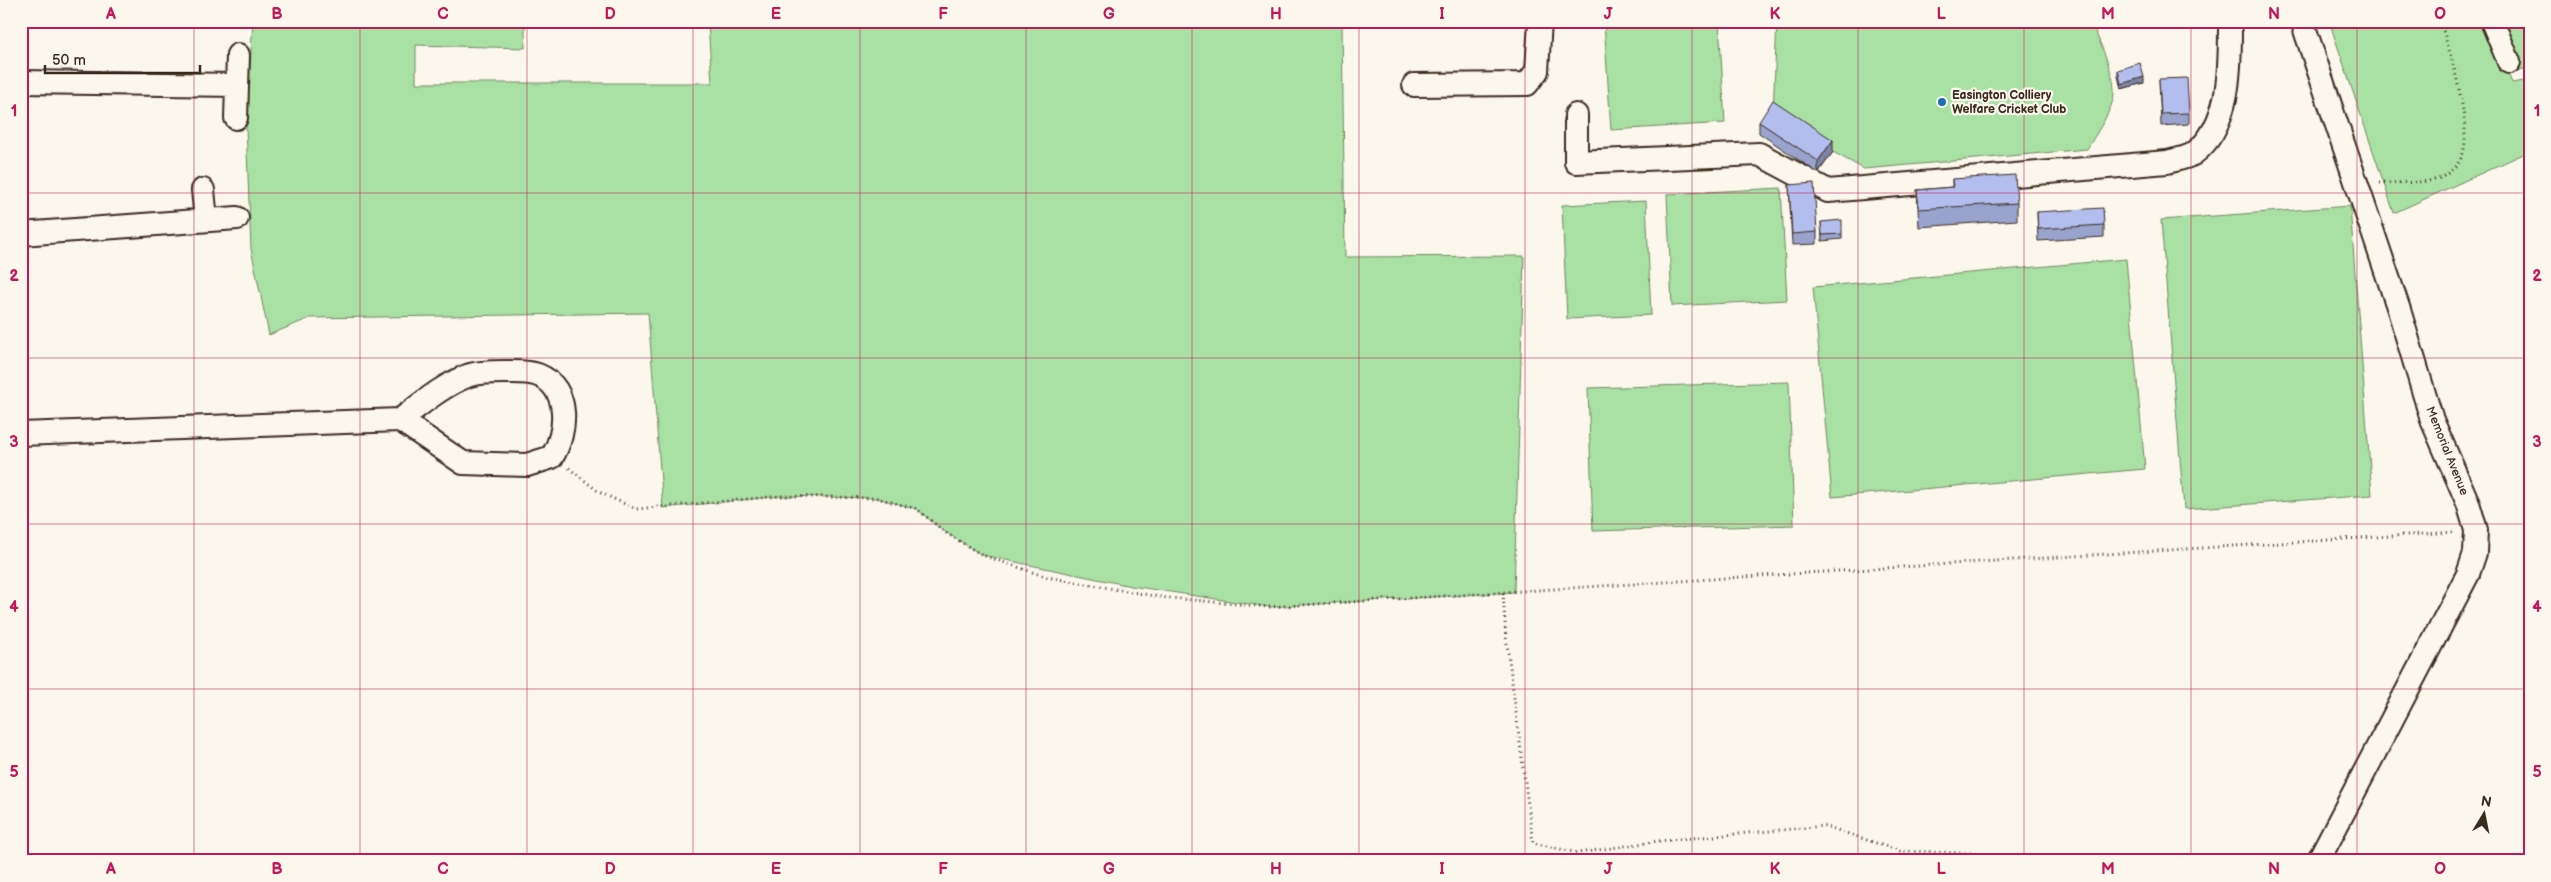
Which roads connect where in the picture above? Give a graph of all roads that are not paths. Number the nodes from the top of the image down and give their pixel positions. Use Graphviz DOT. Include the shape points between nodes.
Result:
graph roads {
  1 [pos="1540,21"];
  2 [pos="2230,21"];
  3 [pos="2302,21"];
  4 [pos="2492,21"];
  5 [pos="238,55"];
  6 [pos="2509,62"];
  7 [pos="21,82"];
  8 [pos="238,85"];
  9 [pos="1414,85"];
  10 [pos="1576,115"];
  11 [pos="236,118"];
  12 [pos="203,190"];
  13 [pos="238,218"];
  14 [pos="206,220"];
  15 [pos="21,234"];
  16 [pos="400,420"];
  17 [pos="21,434"];
  18 [pos="2318,861"];
  1 -- 9 [label="street" via="1537,71 1528,84"];
  2 -- 10 [label="street" via="2225,99 2213,132 2192,154 2168,162 1828,191 1759,154 1576,162"];
  3 -- 18 [label="street, Memorial Avenue" via="2399,310 2432,420 2468,502 2476,530 2475,553 2468,574"];
  4 -- 6 [label="street"];
  5 -- 8 [label="street"];
  7 -- 8 [label="street"];
  8 -- 11 [label="street"];
  12 -- 14 [label="street"];
  13 -- 14 [label="street"];
  14 -- 15 [label="street"];
  16 -- 16 [label="street" via="429,397 468,376 497,372 538,374 550,382 559,395 564,412 560,446 552,458 527,465 463,463"];
  16 -- 17 [label="street"];
}
